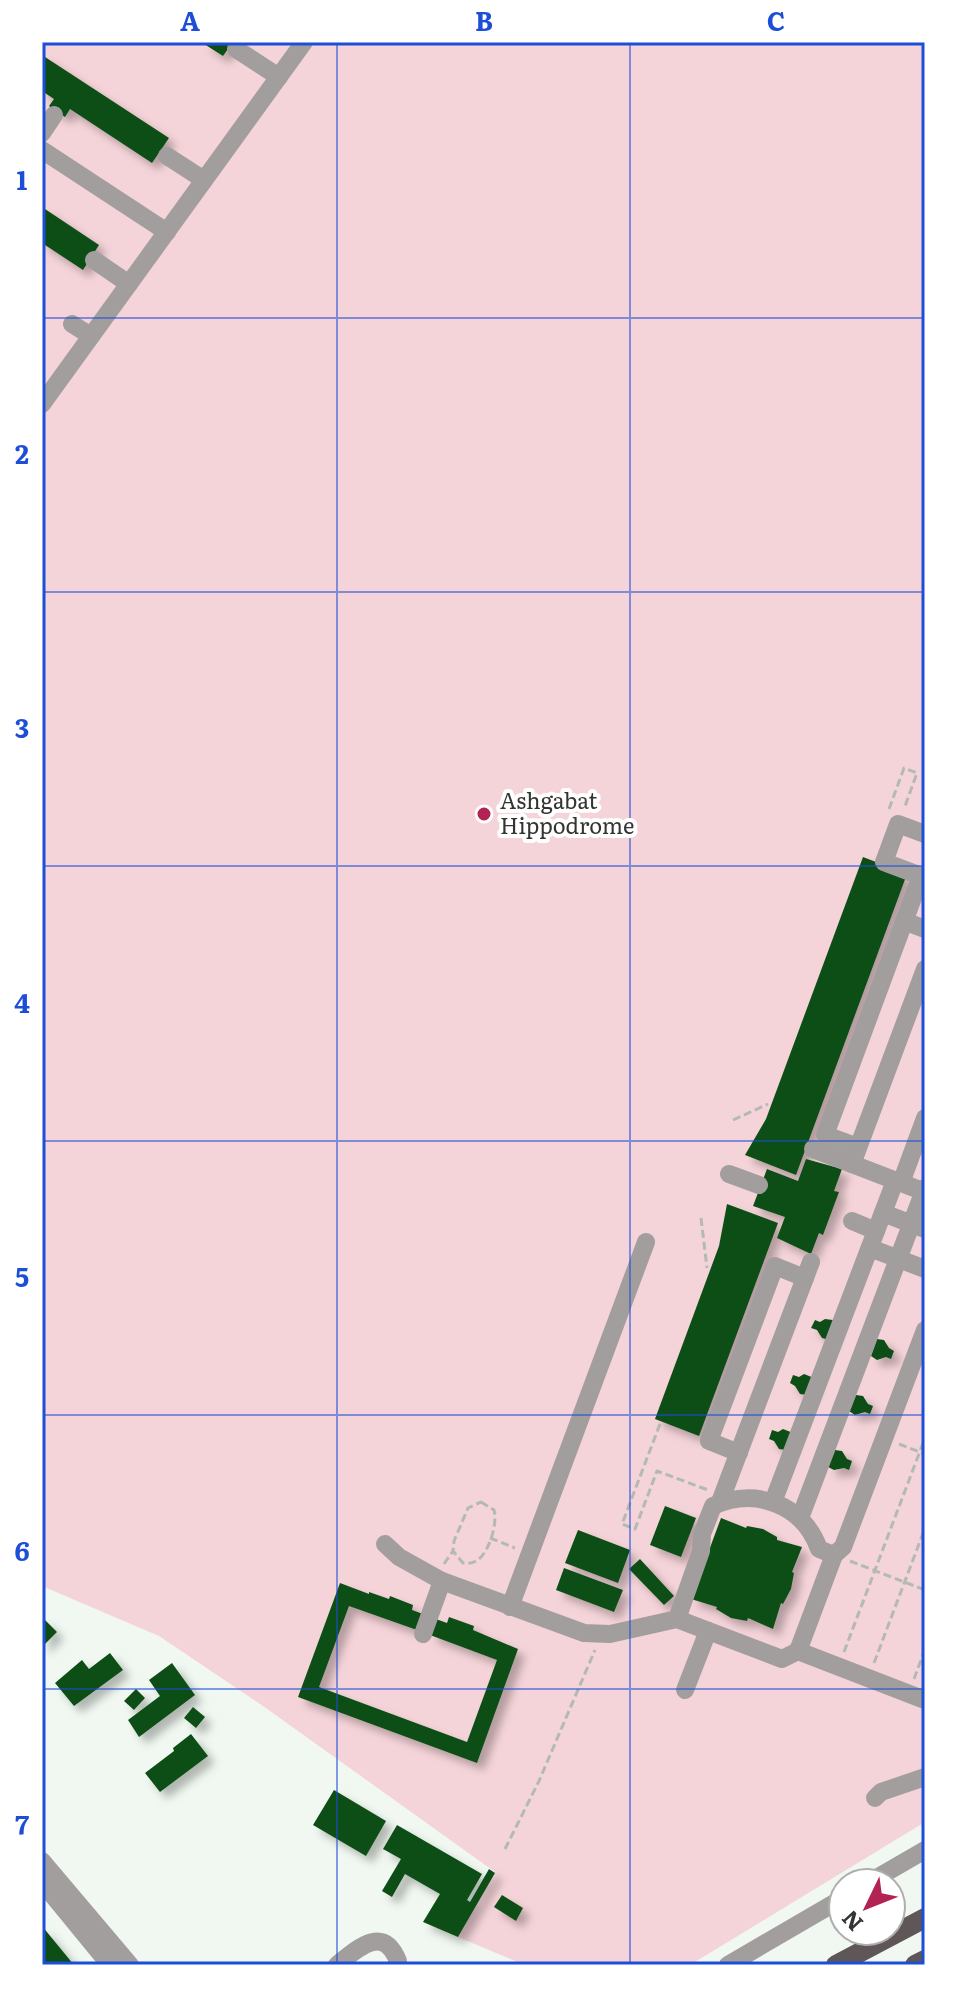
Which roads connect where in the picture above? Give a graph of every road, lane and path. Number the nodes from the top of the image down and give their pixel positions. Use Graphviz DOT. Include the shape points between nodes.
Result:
graph roads {
  1 [pos="304,42"];
  2 [pos="236,49"];
  3 [pos="279,77"];
  4 [pos="54,115"];
  5 [pos="42,133"];
  6 [pos="42,150"];
  7 [pos="167,156"];
  8 [pos="204,180"];
  9 [pos="167,232"];
  10 [pos="94,260"];
  11 [pos="129,284"];
  12 [pos="72,324"];
  13 [pos="91,336"];
  14 [pos="50,379"];
  15 [pos="42,404"];
  16 [pos="893,819"];
  17 [pos="925,834"];
  18 [pos="904,921"];
  19 [pos="925,929"];
  20 [pos="889,963"];
  21 [pos="924,974"];
  22 [pos="872,1007"];
  23 [pos="905,1019"];
  24 [pos="856,1050"];
  25 [pos="889,1062"];
  26 [pos="840,1094"];
  27 [pos="768,1104"];
  28 [pos="873,1106"];
  29 [pos="925,1118"];
  30 [pos="733,1120"];
  31 [pos="813,1149"];
  32 [pos="855,1156"];
  33 [pos="729,1174"];
  34 [pos="898,1182"];
  35 [pos="759,1185"];
  36 [pos="925,1190"];
  37 [pos="701,1218"];
  38 [pos="852,1221"];
  39 [pos="918,1227"];
  40 [pos="876,1231"];
  41 [pos="646,1242"];
  42 [pos="898,1259"];
  43 [pos="707,1268"];
  44 [pos="925,1269"];
  45 [pos="759,1310"];
  46 [pos="789,1322"];
  47 [pos="925,1330"];
  48 [pos="743,1353"];
  49 [pos="772,1364"];
  50 [pos="726,1398"];
  51 [pos="755,1409"];
  52 [pos="660,1424"];
  53 [pos="884,1438"];
  54 [pos="925,1438"];
  55 [pos="739,1453"];
  56 [pos="922,1453"];
  57 [pos="721,1499"];
  58 [pos="773,1502"];
  59 [pos="800,1518"];
  60 [pos="925,1528"];
  61 [pos="490,1538"];
  62 [pos="385,1544"];
  63 [pos="530,1553"];
  64 [pos="834,1555"];
  65 [pos="875,1570"];
  66 [pos="442,1581"];
  67 [pos="905,1582"];
  68 [pos="925,1590"];
  69 [pos="510,1607"];
  70 [pos="677,1619"];
  71 [pos="730,1619"];
  72 [pos="423,1634"];
  73 [pos="716,1634"];
  74 [pos="601,1635"];
  75 [pos="925,1649"];
  76 [pos="798,1651"];
  77 [pos="841,1660"];
  78 [pos="871,1672"];
  79 [pos="685,1690"];
  80 [pos="918,1694"];
  81 [pos="925,1777"];
  82 [pos="875,1798"];
  83 [pos="505,1849"];
  84 [pos="924,1853"];
  85 [pos="42,1861"];
  86 [pos="898,1867"];
  87 [pos="42,1882"];
  88 [pos="827,1907"];
  89 [pos="925,1918"];
  90 [pos="925,1960"];
  91 [pos="110,1965"];
  92 [pos="130,1965"];
  93 [pos="337,1965"];
  94 [pos="396,1965"];
  95 [pos="728,1965"];
  96 [pos="836,1965"];
  97 [pos="915,1965"];
  1 -- 3 [label="street"];
  2 -- 3 [label="street"];
  3 -- 8 [label="street"];
  4 -- 5 [label="street"];
  6 -- 9 [label="street"];
  7 -- 8 [label="street"];
  8 -- 9 [label="street"];
  9 -- 11 [label="street"];
  10 -- 11 [label="street"];
  11 -- 13 [label="street"];
  12 -- 13 [label="street"];
  13 -- 14 [label="street"];
  14 -- 15 [label="street"];
  16 -- 16 [label="path" via="917,773 904,768"];
  16 -- 17 [label="street"];
  16 -- 18 [label="street" via="884,862 921,876"];
  18 -- 19 [label="street"];
  18 -- 20 [label="street"];
  20 -- 21 [label="street"];
  20 -- 22 [label="street"];
  21 -- 23 [label="street"];
  22 -- 23 [label="street"];
  22 -- 24 [label="street"];
  23 -- 25 [label="street"];
  24 -- 25 [label="street"];
  24 -- 26 [label="street"];
  25 -- 28 [label="street"];
  26 -- 28 [label="street"];
  26 -- 32 [label="street" via="825,1135"];
  27 -- 30 [label="path"];
  28 -- 32 [label="street"];
  29 -- 34 [label="street"];
  31 -- 32 [label="street"];
  32 -- 34 [label="street"];
  33 -- 35 [label="street"];
  34 -- 36 [label="street"];
  34 -- 40 [label="street"];
  36 -- 39 [label="street"];
  37 -- 43 [label="path"];
  38 -- 40 [label="street"];
  39 -- 40 [label="street"];
  39 -- 42 [label="street"];
  40 -- 42 [label="street"];
  40 -- 58 [label="street"];
  41 -- 63 [label="street"];
  42 -- 44 [label="street"];
  42 -- 59 [label="street"];
  45 -- 46 [label="street"];
  45 -- 46 [label="street" via="775,1266 808,1270"];
  45 -- 48 [label="street"];
  46 -- 49 [label="street"];
  47 -- 53 [label="street"];
  48 -- 49 [label="street"];
  48 -- 50 [label="street"];
  49 -- 51 [label="street"];
  50 -- 51 [label="street"];
  50 -- 55 [label="street" via="709,1441"];
  51 -- 55 [label="street"];
  52 -- 57 [label="path" via="622,1524 635,1529 657,1471"];
  53 -- 56 [label="path"];
  53 -- 64 [label="street" via="843,1547"];
  54 -- 56 [label="path"];
  55 -- 57 [label="street"];
  56 -- 65 [label="path"];
  57 -- 58 [label="street"];
  57 -- 70 [label="street" via="702,1534"];
  58 -- 59 [label="street"];
  59 -- 64 [label="street" via="819,1549"];
  60 -- 67 [label="path"];
  61 -- 61 [label="path" via="477,1561 463,1563 455,1556 454,1541 471,1505 486,1503 494,1510"];
  61 -- 63 [label="path"];
  62 -- 66 [label="street"];
  63 -- 69 [label="street"];
  64 -- 65 [label="path"];
  64 -- 76 [label="street"];
  65 -- 67 [label="path"];
  65 -- 77 [label="path"];
  66 -- 69 [label="street"];
  66 -- 72 [label="street"];
  67 -- 68 [label="path"];
  67 -- 78 [label="path"];
  69 -- 74 [label="street"];
  70 -- 73 [label="street"];
  70 -- 74 [label="street"];
  71 -- 73 [label="street"];
  73 -- 76 [label="street" via="782,1659"];
  73 -- 79 [label="street"];
  74 -- 83 [label="path"];
  75 -- 80 [label="path"];
  76 -- 80 [label="street"];
  81 -- 82 [label="street"];
  84 -- 86 [label="street"];
  85 -- 92 [label="street"];
  87 -- 91 [label="street"];
  88 -- 95 [label="street"];
  89 -- 96 [label="main road"];
  90 -- 97 [label="main road"];
  93 -- 94 [label="street" via="369,1942 381,1942 393,1948"];
}
